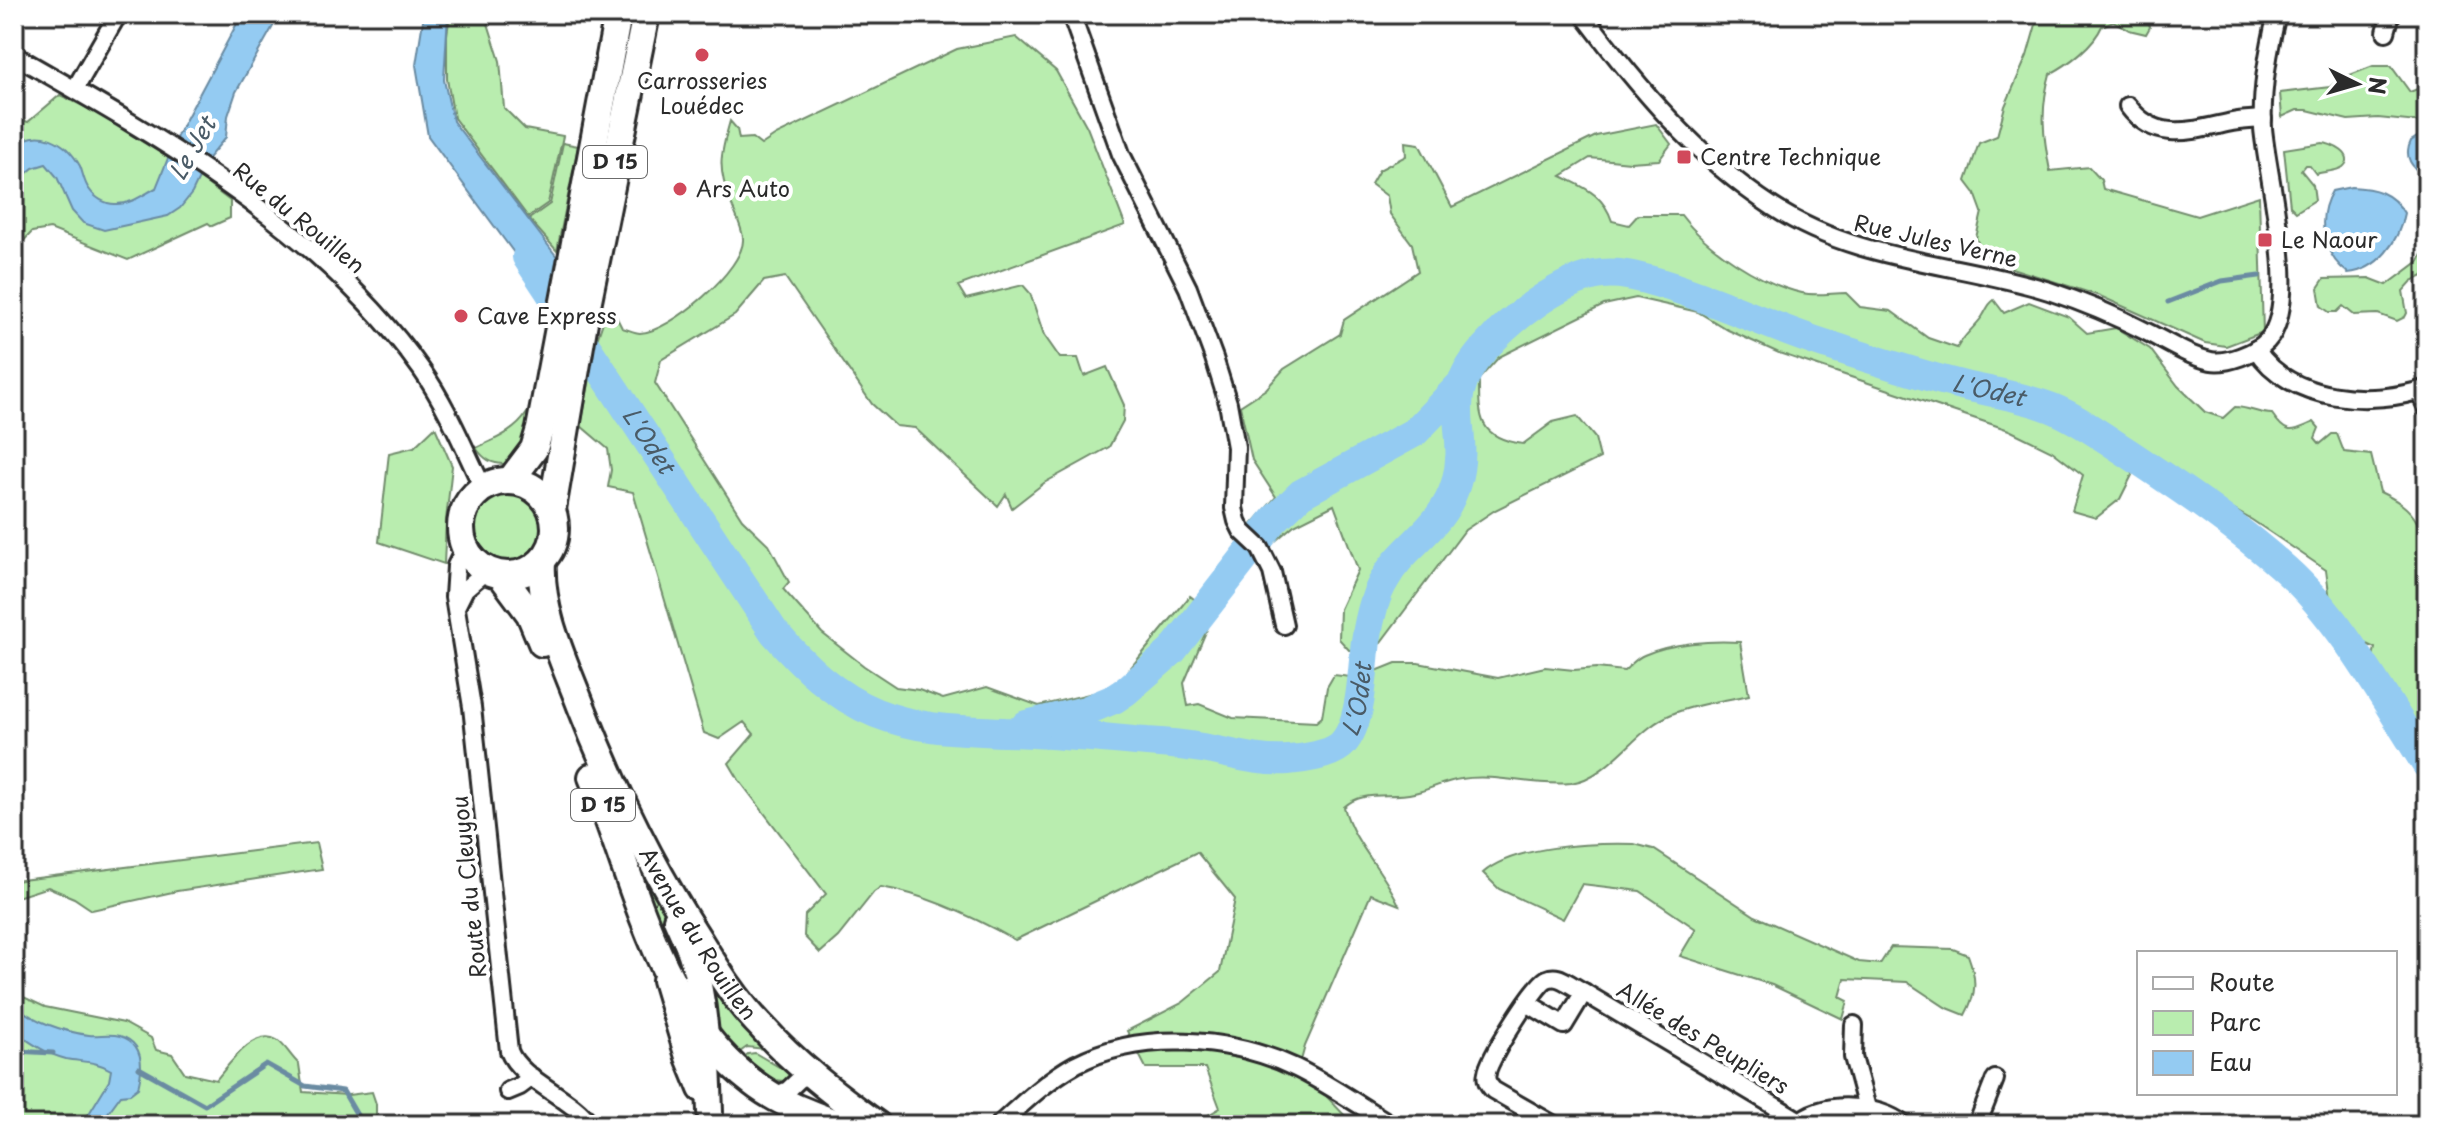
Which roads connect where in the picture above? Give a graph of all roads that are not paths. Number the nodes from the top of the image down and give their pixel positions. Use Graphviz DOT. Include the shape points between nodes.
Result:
graph roads {
  1 [pos="118,14"];
  2 [pos="618,14"];
  3 [pos="646,14"];
  4 [pos="1071,14"];
  5 [pos="1583,14"];
  6 [pos="2277,14"];
  7 [pos="2391,14"];
  8 [pos="2386,32"];
  9 [pos="14,55"];
  10 [pos="75,89"];
  11 [pos="2128,106"];
  12 [pos="2263,119"];
  13 [pos="2256,349"];
  14 [pos="2423,390"];
  15 [pos="2427,408"];
  16 [pos="510,481"];
  17 [pos="483,488"];
  18 [pos="552,509"];
  19 [pos="465,547"];
  20 [pos="542,561"];
  21 [pos="494,572"];
  22 [pos="456,607"];
  23 [pos="1284,625"];
  24 [pos="661,882"];
  25 [pos="654,943"];
  26 [pos="1584,992"];
  27 [pos="1527,1003"];
  28 [pos="1854,1025"];
  29 [pos="707,1036"];
  30 [pos="807,1072"];
  31 [pos="532,1077"];
  32 [pos="1995,1079"];
  33 [pos="508,1091"];
  34 [pos="774,1096"];
  35 [pos="1867,1108"];
  36 [pos="712,1118"];
  37 [pos="1798,1123"];
  38 [pos="591,1125"];
  39 [pos="840,1125"];
  40 [pos="877,1125"];
  41 [pos="999,1125"];
  42 [pos="1392,1125"];
  43 [pos="1554,1125"];
  44 [pos="1904,1125"];
  45 [pos="1977,1125"];
  1 -- 10 [label="street"];
  2 -- 16 [label="main road, D 15" via="538,440"];
  3 -- 18 [label="main road, D 15"];
  4 -- 23 [label="street" via="1121,154 1188,288 1222,381 1236,447 1234,508 1242,531 1272,572"];
  5 -- 13 [label="street, Rue Jules Verne" via="1689,141 1736,182 1804,225 1875,252 2049,291 2211,361"];
  6 -- 12 [label="street"];
  7 -- 8 [label="street"];
  9 -- 10 [label="street, Rue du Rouillen"];
  10 -- 17 [label="street, Rue du Rouillen" via="273,219 357,292 433,388"];
  11 -- 12 [label="street" via="2140,119 2177,132"];
  12 -- 13 [label="street" via="2282,299 2274,331"];
  13 -- 14 [label="street" via="2275,371 2322,392 2370,398"];
  14 -- 15 [label="street"];
  16 -- 17 [label="main road"];
  16 -- 18 [label="main road" via="538,491"];
  17 -- 19 [label="main road" via="463,515"];
  18 -- 20 [label="main road" via="555,535"];
  19 -- 21 [label="main road"];
  19 -- 22 [label="street, Route du Cleuyou" via="454,578"];
  20 -- 21 [label="main road" via="523,573"];
  20 -- 24 [label="main road, Avenue du Rouillen / D 15" via="545,602 573,684 601,758"];
  21 -- 22 [label="street" via="465,589"];
  21 -- 25 [label="main road, Avenue du Rouillen / D 15" via="514,590 536,629"];
  22 -- 31 [label="street, Route du Cleuyou" via="472,707 509,1051"];
  24 -- 29 [label="street" via="690,952"];
  24 -- 30 [label="main road, Avenue du Rouillen / D 15" via="738,1000"];
  25 -- 29 [label="main road, Avenue du Rouillen / D 15"];
  25 -- 36 [label="street"];
  26 -- 27 [label="street, Allée des Peupliers" via="1553,977 1539,984"];
  26 -- 27 [label="street, Allée des Peupliers" via="1564,1025"];
  26 -- 37 [label="street, Allée des Peupliers"];
  27 -- 43 [label="street, Allée des Peupliers" via="1486,1077 1493,1090"];
  28 -- 35 [label="street" via="1853,1057"];
  29 -- 34 [label="main road, Avenue du Rouillen / D 15" via="741,1073"];
  29 -- 36 [label="street"];
  30 -- 34 [label="street"];
  30 -- 40 [label="main road, Avenue du Rouillen / D 15"];
  31 -- 33 [label="street"];
  31 -- 38 [label="street, Route du Cleuyou" via="578,1109"];
  32 -- 45 [label="street"];
  34 -- 39 [label="main road, Avenue du Rouillen / D 15"];
  35 -- 37 [label="street, Allée des Peupliers" via="1817,1113"];
  35 -- 44 [label="street"];
  41 -- 42 [label="street" via="1080,1062 1145,1045 1197,1042 1239,1048 1295,1067"];
}
